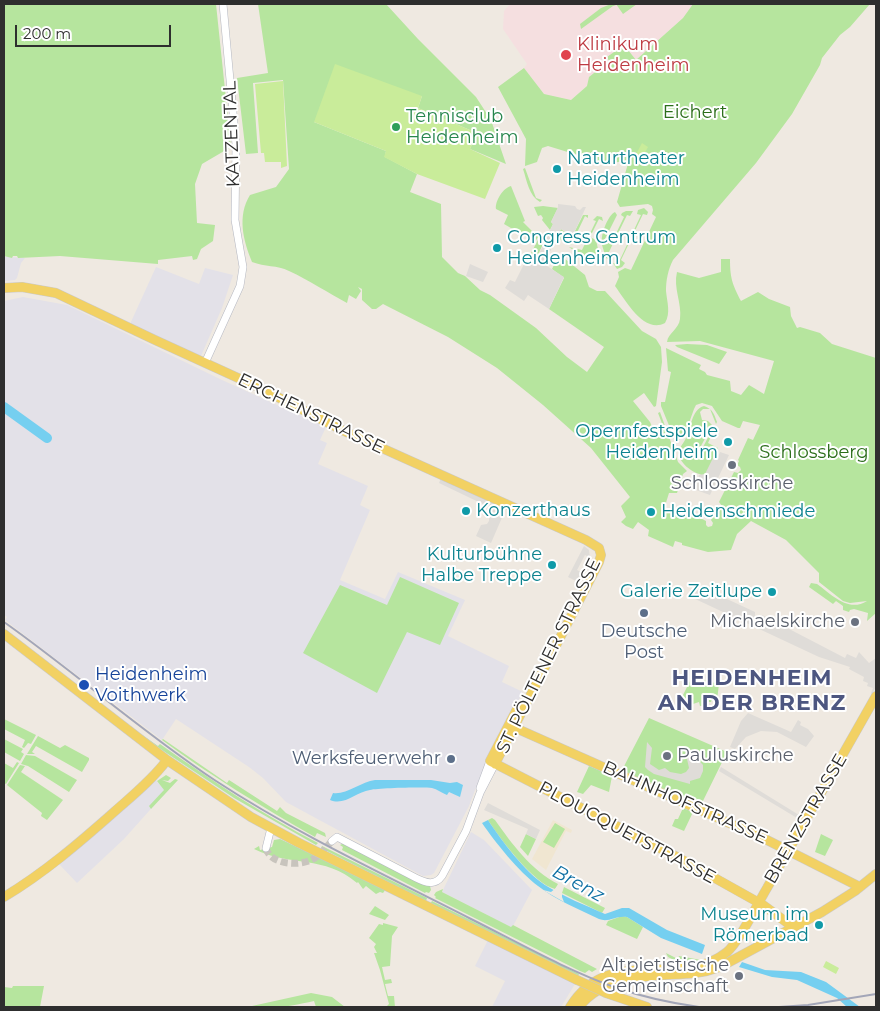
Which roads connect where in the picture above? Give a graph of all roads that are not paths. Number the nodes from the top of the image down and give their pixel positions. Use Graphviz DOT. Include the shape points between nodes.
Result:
graph roads {
  1 [pos="223,4"];
  2 [pos="4,288"];
  3 [pos="205,364"];
  4 [pos="596,546"];
  5 [pos="4,634"];
  6 [pos="876,696"];
  7 [pos="511,726"];
  8 [pos="155,752"];
  9 [pos="167,760"];
  10 [pos="492,763"];
  11 [pos="155,774"];
  12 [pos="271,828"];
  13 [pos="334,839"];
  14 [pos="266,848"];
  15 [pos="788,850"];
  16 [pos="876,874"];
  17 [pos="860,887"];
  18 [pos="4,897"];
  19 [pos="758,903"];
  20 [pos="793,927"];
  21 [pos="570,1007"];
  22 [pos="579,1007"];
  23 [pos="647,1007"];
  1 -- 3 [label="street, KATZENTAL" via="236,145 235,220 243,264 240,286"];
  2 -- 3 [label="main road, ERCHENSTRASSE" via="22,287 56,293"];
  3 -- 4 [label="main road, ERCHENSTRASSE"];
  4 -- 7 [label="main road, ST. PÖLTENER STRASSE" via="601,555 599,562"];
  5 -- 8 [label="main road"];
  6 -- 15 [label="main road, BRENZSTRASSE"];
  7 -- 10 [label="main road, ST. PÖLTENER STRASSE"];
  7 -- 15 [label="main road, BAHNHOFSTRASSE"];
  8 -- 9 [label="main road"];
  8 -- 11 [label="main road"];
  9 -- 11 [label="main road"];
  9 -- 12 [label="main road"];
  10 -- 13 [label="street, ST. PÖLTENER STRASSE" via="467,827 437,881 432,883 416,878"];
  10 -- 19 [label="main road, PLOUCQUETSTRASSE" via="679,858"];
  11 -- 18 [label="main road" via="62,857"];
  12 -- 14 [label="street"];
  12 -- 23 [label="main road, bridge" via="577,980"];
  15 -- 17 [label="main road, BAHNHOFSTRASSE"];
  15 -- 19 [label="main road, BRENZSTRASSE"];
  16 -- 17 [label="main road"];
  17 -- 20 [label="main road"];
  19 -- 20 [label="main road, PLOUCQUETSTRASSE"];
  19 -- 21 [label="main road, BRENZSTRASSE" via="735,942 721,956 705,964 604,976 587,986"];
  20 -- 22 [label="main road" via="712,970 617,981 594,992"];
}
